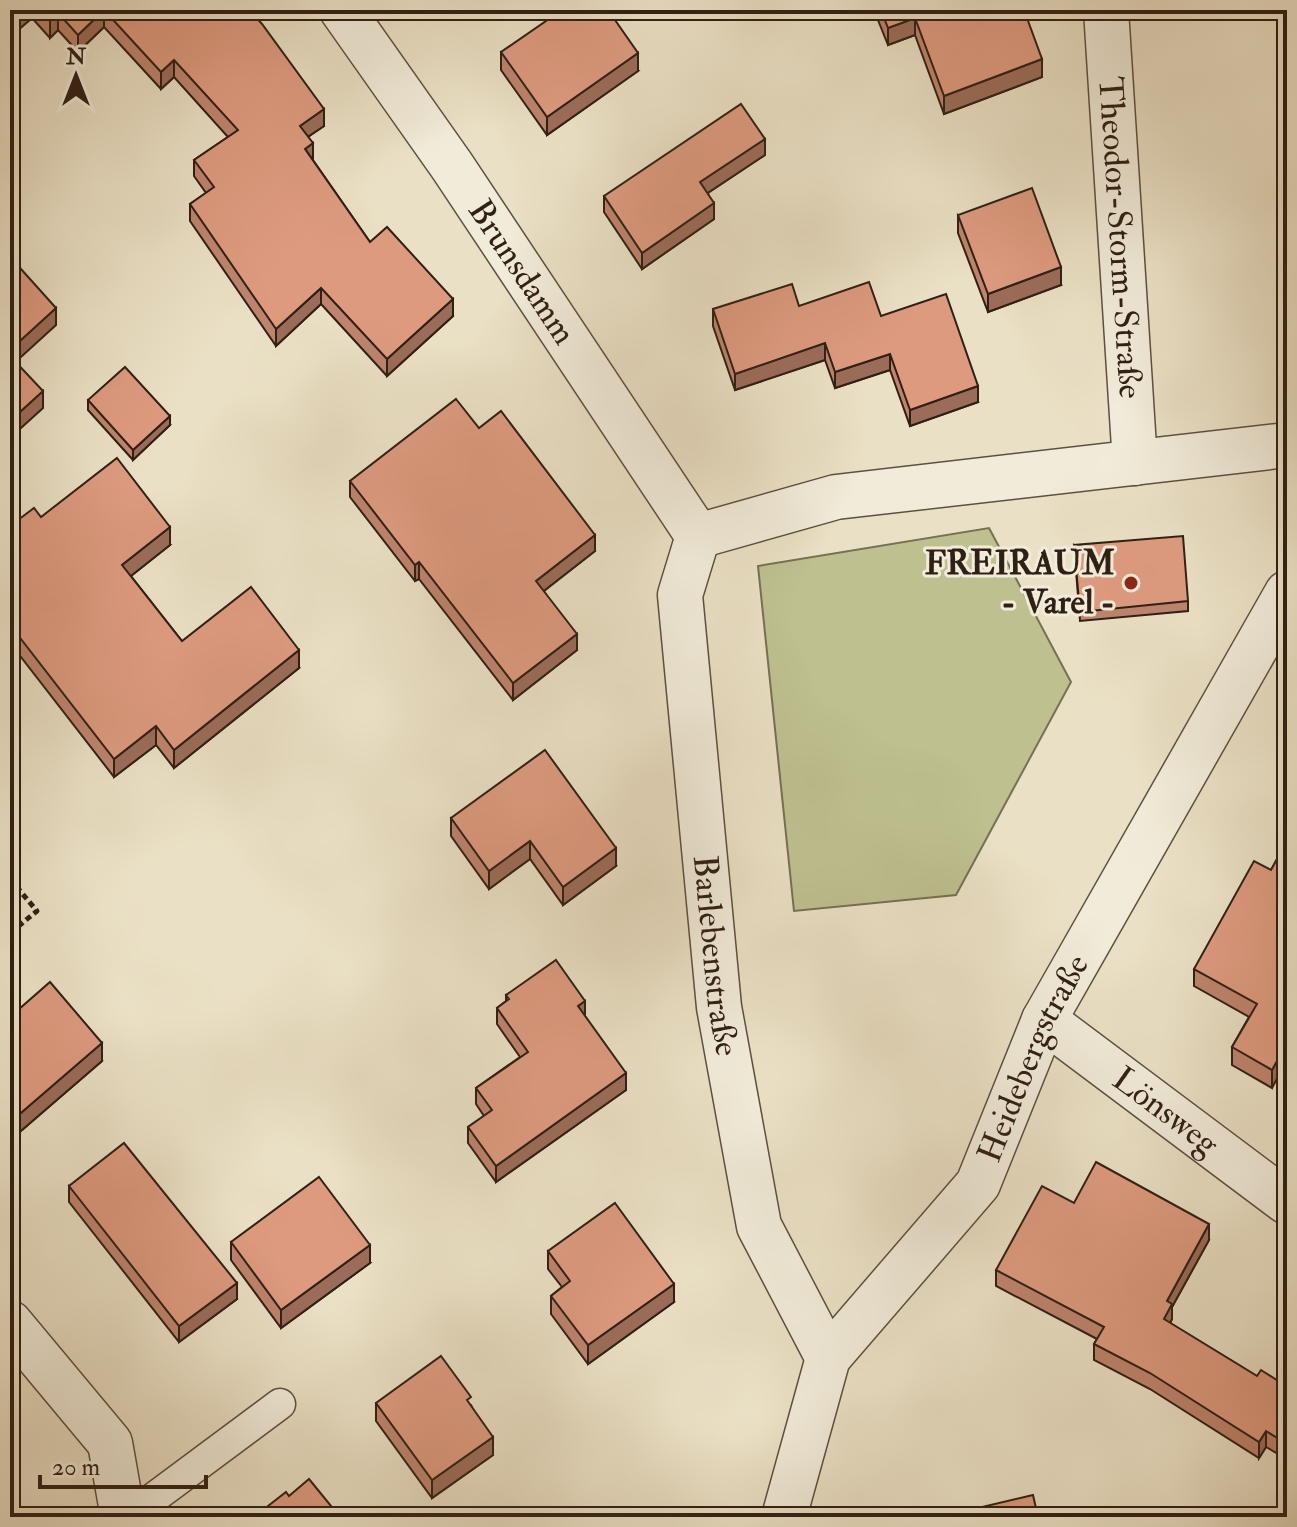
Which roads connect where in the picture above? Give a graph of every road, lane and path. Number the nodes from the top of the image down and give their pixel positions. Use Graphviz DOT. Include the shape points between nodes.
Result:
graph roads {
  1 [pos="342,10"];
  2 [pos="1106,10"];
  3 [pos="1287,445"];
  4 [pos="1135,463"];
  5 [pos="698,536"];
  6 [pos="1287,593"];
  7 [pos="10,879"];
  8 [pos="10,933"];
  9 [pos="1044,1020"];
  10 [pos="1287,1202"];
  11 [pos="10,1323"];
  12 [pos="828,1358"];
  13 [pos="280,1404"];
  14 [pos="126,1517"];
  15 [pos="784,1517"];
  1 -- 5 [label="street, Brunsdamm"];
  2 -- 4 [label="street, Theodor-Storm-Straße"];
  3 -- 4 [label="street"];
  4 -- 5 [label="street" via="836,497"];
  5 -- 12 [label="street, Barlebenstraße" via="680,595 719,1007 759,1226"];
  6 -- 9 [label="street, Heidebergstraße"];
  7 -- 8 [label="path" via="37,911"];
  9 -- 10 [label="street, Lönsweg"];
  9 -- 12 [label="street, Heidebergstraße" via="978,1184"];
  11 -- 14 [label="street" via="110,1443"];
  12 -- 15 [label="street, Heidebergstraße"];
  13 -- 14 [label="lane"];
}
